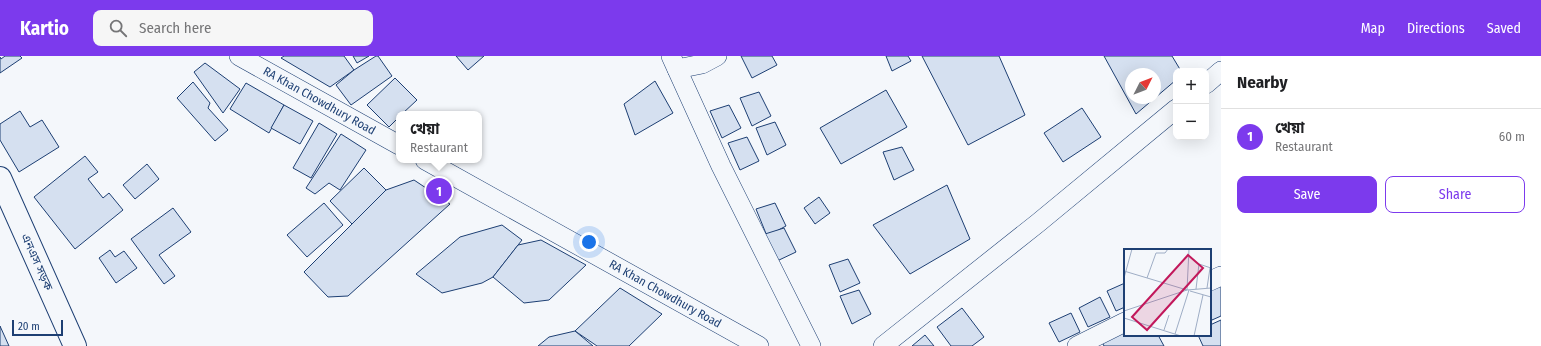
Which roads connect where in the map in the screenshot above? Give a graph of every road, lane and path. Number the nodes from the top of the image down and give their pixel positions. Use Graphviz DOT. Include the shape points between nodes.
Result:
graph roads {
  1 [pos="240,56"];
  2 [pos="717,56"];
  3 [pos="674,63"];
  4 [pos="1221,71"];
  5 [pos="1209,81"];
  6 [pos="1173,111"];
  7 [pos="396,143"];
  8 [pos="431,163"];
  9 [pos="0,178"];
  10 [pos="1221,276"];
  11 [pos="1211,281"];
  12 [pos="1124,322"];
  13 [pos="75,346"];
  14 [pos="759,346"];
  15 [pos="811,346"];
  16 [pos="884,346"];
  17 [pos="1077,346"];
  1 -- 7 [label="street, RA Khan Chowdhury Road"];
  2 -- 3 [label="street" via="702,64"];
  3 -- 15 [label="street" via="721,166"];
  4 -- 5 [label="street"];
  6 -- 16 [label="street"];
  8 -- 14 [label="street, RA Khan Chowdhury Road"];
  9 -- 13 [label="main road, এনএস সড়ক"];
  10 -- 11 [label="street"];
  12 -- 17 [label="street"];
}
